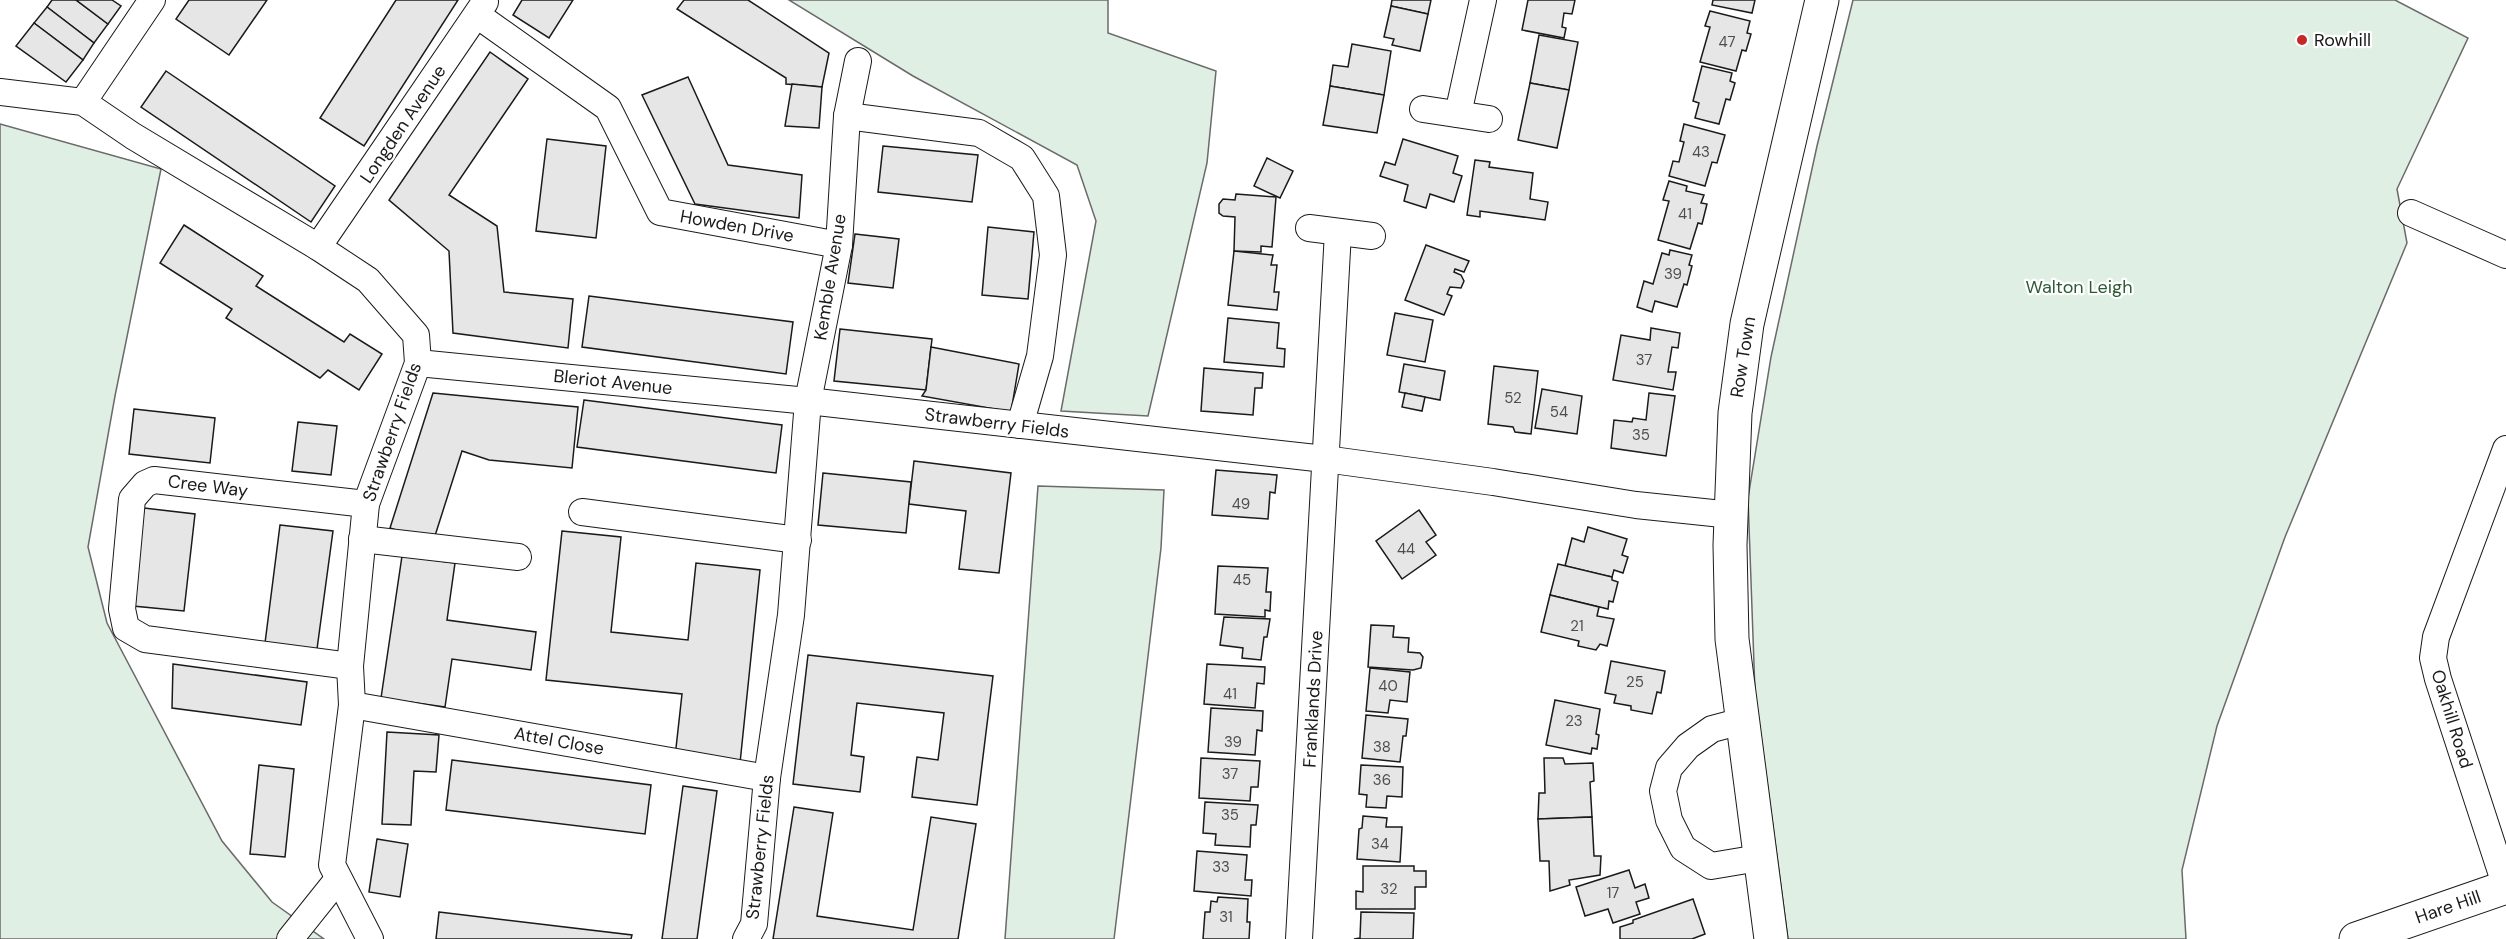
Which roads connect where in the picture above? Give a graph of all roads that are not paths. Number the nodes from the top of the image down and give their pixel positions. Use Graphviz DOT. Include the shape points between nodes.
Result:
graph roads {
  1 [pos="152,0"];
  2 [pos="1483,0"];
  3 [pos="1822,0"];
  4 [pos="482,8"];
  5 [pos="858,61"];
  6 [pos="0,92"];
  7 [pos="83,102"];
  8 [pos="1423,109"];
  9 [pos="1458,114"];
  10 [pos="847,116"];
  11 [pos="1489,119"];
  12 [pos="2411,213"];
  13 [pos="1309,228"];
  14 [pos="1338,232"];
  15 [pos="1372,236"];
  16 [pos="838,245"];
  17 [pos="318,247"];
  18 [pos="2506,255"];
  19 [pos="418,363"];
  20 [pos="808,401"];
  21 [pos="1020,425"];
  22 [pos="2506,449"];
  23 [pos="1325,459"];
  24 [pos="366,504"];
  25 [pos="582,512"];
  26 [pos="1732,515"];
  27 [pos="363,539"];
  28 [pos="798,540"];
  29 [pos="518,557"];
  30 [pos="350,666"];
  31 [pos="352,705"];
  32 [pos="1742,721"];
  33 [pos="767,778"];
  34 [pos="1759,858"];
  35 [pos="338,879"];
  36 [pos="2506,887"];
  37 [pos="290,939"];
  38 [pos="370,939"];
  39 [pos="746,939"];
  40 [pos="1299,939"];
  41 [pos="1771,939"];
  42 [pos="2356,939"];
  1 -- 7 [label="street"];
  2 -- 9 [label="street"];
  3 -- 26 [label="street, Row Town" via="1747,324 1735,413"];
  4 -- 16 [label="street, Howden Drive" via="608,108 660,212"];
  4 -- 17 [label="street, Longden Avenue"];
  5 -- 10 [label="street, Kemble Avenue"];
  6 -- 7 [label="street, Strawberry Fields"];
  7 -- 17 [label="street, Strawberry Fields"];
  8 -- 9 [label="street"];
  9 -- 11 [label="street"];
  10 -- 16 [label="street, Kemble Avenue"];
  10 -- 21 [label="street" via="979,133 1022,158 1046,196 1053,255 1040,356"];
  12 -- 18 [label="street"];
  13 -- 14 [label="street"];
  14 -- 15 [label="street"];
  14 -- 23 [label="street, Franklands Drive"];
  16 -- 20 [label="street, Kemble Avenue"];
  17 -- 19 [label="street, Strawberry Fields" via="368,280 416,335"];
  19 -- 20 [label="street, Bleriot Avenue"];
  19 -- 24 [label="street, Strawberry Fields"];
  20 -- 21 [label="street, Strawberry Fields"];
  20 -- 28 [label="street, Strawberry Fields"];
  21 -- 23 [label="street, Strawberry Fields"];
  22 -- 36 [label="street, Oakhill Road" via="2436,637 2433,658"];
  23 -- 26 [label="street" via="1636,505"];
  23 -- 40 [label="street, Franklands Drive"];
  24 -- 27 [label="street, Strawberry Fields"];
  24 -- 30 [label="street, Cree Way" via="154,480 132,499 122,609 126,628 145,639"];
  25 -- 28 [label="street"];
  26 -- 32 [label="street, Row Town" via="1732,639"];
  27 -- 29 [label="street"];
  27 -- 30 [label="street, Strawberry Fields"];
  28 -- 33 [label="street, Strawberry Fields"];
  30 -- 31 [label="street, Strawberry Fields"];
  31 -- 33 [label="street, Attel Close"];
  31 -- 35 [label="street, Strawberry Fields" via="332,866"];
  32 -- 34 [label="street, Row Town"];
  32 -- 34 [label="street" via="1712,729 1688,746 1670,768 1663,791 1669,820 1683,848 1711,866"];
  33 -- 39 [label="street, Strawberry Fields" via="754,924"];
  34 -- 41 [label="street, Row Town"];
  35 -- 37 [label="street"];
  35 -- 38 [label="street, Strawberry Fields"];
  36 -- 42 [label="street, Hare Hill"];
}
